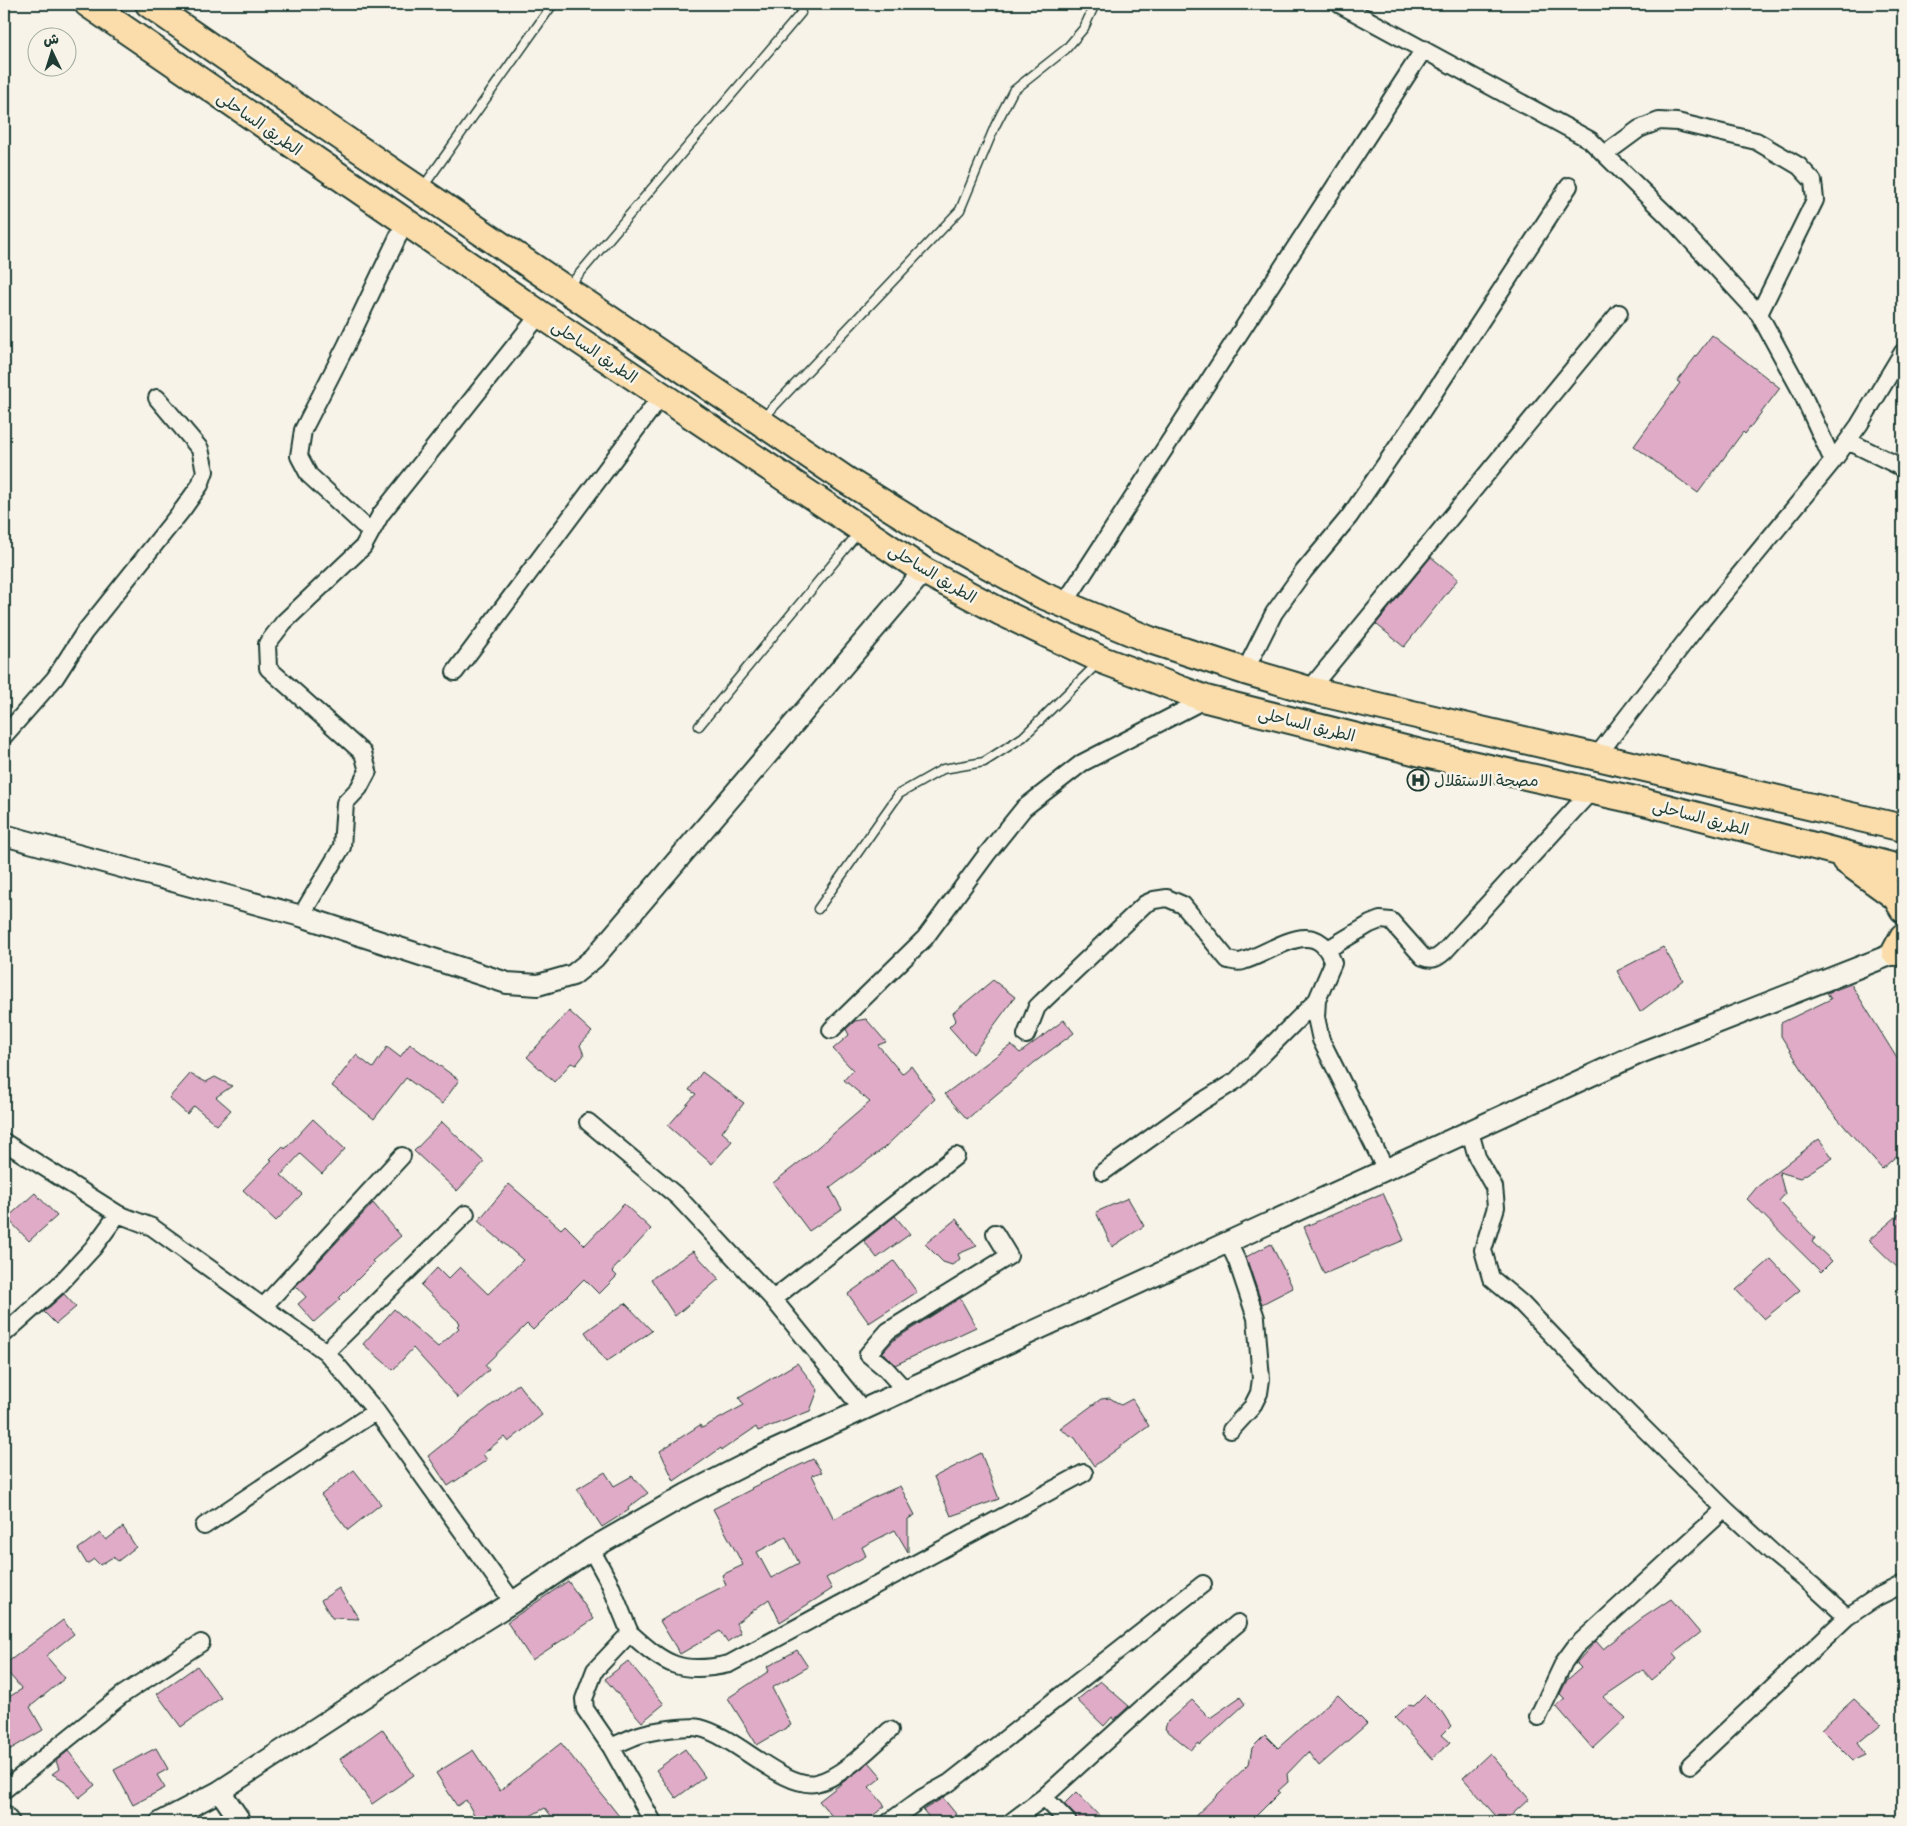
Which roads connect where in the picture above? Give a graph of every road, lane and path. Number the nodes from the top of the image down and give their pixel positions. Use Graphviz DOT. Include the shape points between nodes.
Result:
graph roads {
  1 [pos="88,4"];
  2 [pos="149,4"];
  3 [pos="553,4"];
  4 [pos="1095,4"];
  5 [pos="1339,4"];
  6 [pos="801,13"];
  7 [pos="1424,49"];
  8 [pos="1605,154"];
  9 [pos="1569,186"];
  10 [pos="420,190"];
  11 [pos="405,222"];
  12 [pos="566,289"];
  13 [pos="1619,313"];
  14 [pos="540,314"];
  15 [pos="1759,314"];
  16 [pos="1903,352"];
  17 [pos="661,396"];
  18 [pos="157,398"];
  19 [pos="760,421"];
  20 [pos="1848,440"];
  21 [pos="1833,461"];
  22 [pos="1903,468"];
  23 [pos="861,529"];
  24 [pos="371,532"];
  25 [pos="924,571"];
  26 [pos="1064,604"];
  27 [pos="1102,660"];
  28 [pos="455,672"];
  29 [pos="1245,672"];
  30 [pos="1309,690"];
  31 [pos="1206,699"];
  32 [pos="698,726"];
  33 [pos="4,736"];
  34 [pos="1596,758"];
  35 [pos="1592,790"];
  36 [pos="1903,828"];
  37 [pos="4,835"];
  38 [pos="1832,851"];
  39 [pos="1903,869"];
  40 [pos="818,909"];
  41 [pos="1903,909"];
  42 [pos="301,916"];
  43 [pos="1901,947"];
  44 [pos="1328,949"];
  45 [pos="1317,1000"];
  46 [pos="831,1030"];
  47 [pos="1026,1035"];
  48 [pos="588,1122"];
  49 [pos="1470,1132"];
  50 [pos="4,1142"];
  51 [pos="402,1156"];
  52 [pos="956,1156"];
  53 [pos="1386,1170"];
  54 [pos="1103,1172"];
  55 [pos="118,1214"];
  56 [pos="466,1214"];
  57 [pos="995,1233"];
  58 [pos="1228,1242"];
  59 [pos="773,1299"];
  60 [pos="264,1306"];
  61 [pos="4,1334"];
  62 [pos="326,1352"];
  63 [pos="905,1390"];
  64 [pos="862,1410"];
  65 [pos="376,1411"];
  66 [pos="1231,1430"];
  67 [pos="1084,1473"];
  68 [pos="1725,1509"];
  69 [pos="204,1526"];
  70 [pos="591,1549"];
  71 [pos="1203,1584"];
  72 [pos="1903,1584"];
  73 [pos="514,1602"];
  74 [pos="1847,1617"];
  75 [pos="1238,1623"];
  76 [pos="630,1634"];
  77 [pos="201,1643"];
  78 [pos="1538,1717"];
  79 [pos="890,1730"];
  80 [pos="611,1748"];
  81 [pos="1690,1765"];
  82 [pos="4,1790"];
  83 [pos="220,1791"];
  84 [pos="1044,1797"];
  85 [pos="4,1813"];
  86 [pos="11,1822"];
  87 [pos="161,1822"];
  88 [pos="241,1822"];
  89 [pos="653,1822"];
  90 [pos="889,1822"];
  91 [pos="1012,1822"];
  92 [pos="1068,1822"];
  1 -- 11 [label="highway, الطريق الساحلى"];
  2 -- 10 [label="highway, الطريق الساحلى"];
  3 -- 10 [label="lane"];
  4 -- 19 [label="lane" via="1084,28 1066,49 1013,91 960,210"];
  5 -- 7 [label="street"];
  6 -- 12 [label="lane"];
  7 -- 8 [label="street" via="1590,140"];
  7 -- 26 [label="street"];
  8 -- 15 [label="street" via="1676,224"];
  8 -- 15 [label="street" via="1639,129 1668,121 1756,141 1799,166 1813,181 1814,200"];
  9 -- 29 [label="street" via="1355,509 1274,613"];
  10 -- 12 [label="highway, الطريق الساحلى"];
  11 -- 14 [label="highway, الطريق الساحلى"];
  11 -- 24 [label="street" via="304,430 299,456 309,475"];
  12 -- 19 [label="highway, الطريق الساحلى"];
  13 -- 30 [label="street"];
  14 -- 17 [label="highway, الطريق الساحلى"];
  14 -- 24 [label="street" via="381,514"];
  15 -- 21 [label="street" via="1802,391"];
  16 -- 20 [label="street"];
  17 -- 23 [label="highway, الطريق الساحلى"];
  17 -- 28 [label="street"];
  18 -- 33 [label="street" via="200,449 205,471 200,485 84,633 55,678"];
  19 -- 26 [label="highway, الطريق الساحلى" via="944,541"];
  20 -- 21 [label="street"];
  20 -- 22 [label="street"];
  21 -- 34 [label="street" via="1698,625"];
  23 -- 25 [label="highway, الطريق الساحلى"];
  23 -- 32 [label="lane"];
  24 -- 42 [label="street" via="362,546 284,622 267,644 268,668 363,753 368,771 359,788 345,802 342,847"];
  25 -- 27 [label="highway, الطريق الساحلى"];
  25 -- 42 [label="street" via="594,958 573,975 538,985 507,983"];
  26 -- 29 [label="highway, الطريق الساحلى" via="1150,640"];
  27 -- 31 [label="highway, الطريق الساحلى"];
  27 -- 40 [label="lane" via="1023,737 984,762 943,769 899,794"];
  29 -- 30 [label="highway, الطريق الساحلى"];
  30 -- 34 [label="highway, الطريق الساحلى"];
  31 -- 35 [label="highway, الطريق الساحلى" via="1425,754"];
  31 -- 46 [label="street" via="1082,763 1024,808 925,938"];
  34 -- 36 [label="highway, الطريق الساحلى"];
  35 -- 38 [label="highway, الطريق الساحلى"];
  35 -- 44 [label="street" via="1436,958 1423,957 1392,921 1380,920"];
  37 -- 42 [label="street"];
  38 -- 39 [label="highway, الطريق الساحلى"];
  38 -- 41 [label="highway" via="1896,897"];
  43 -- 49 [label="street" via="1640,1053"];
  44 -- 45 [label="street" via="1333,963"];
  44 -- 47 [label="street" via="1312,938 1299,937 1242,962 1228,960 1183,905 1167,898 1154,900 1145,904 1037,1007"];
  45 -- 53 [label="street" via="1316,1017 1321,1040"];
  45 -- 54 [label="street" via="1237,1080"];
  48 -- 59 [label="street" via="678,1197"];
  49 -- 53 [label="street"];
  49 -- 68 [label="street" via="1477,1156 1494,1186 1496,1207 1483,1250 1491,1278 1521,1303"];
  50 -- 55 [label="street"];
  51 -- 60 [label="street"];
  52 -- 59 [label="street"];
  53 -- 58 [label="street"];
  55 -- 60 [label="street" via="152,1227"];
  55 -- 61 [label="street" via="59,1285"];
  56 -- 62 [label="street"];
  57 -- 63 [label="street" via="1009,1256 888,1331 868,1354"];
  58 -- 63 [label="street"];
  58 -- 66 [label="street" via="1256,1318 1261,1379 1252,1407"];
  59 -- 64 [label="street"];
  60 -- 62 [label="street"];
  62 -- 65 [label="street"];
  63 -- 64 [label="street"];
  64 -- 70 [label="street" via="764,1455"];
  65 -- 69 [label="street"];
  65 -- 73 [label="street"];
  67 -- 76 [label="street" via="729,1664 689,1669 654,1654"];
  68 -- 74 [label="street"];
  68 -- 78 [label="street" via="1575,1647 1564,1662"];
  70 -- 73 [label="street"];
  70 -- 76 [label="street" via="610,1584"];
  71 -- 90 [label="street" via="949,1783"];
  72 -- 74 [label="street"];
  73 -- 83 [label="street"];
  74 -- 81 [label="street"];
  75 -- 84 [label="street"];
  76 -- 80 [label="street" via="595,1670 584,1699 585,1709"];
  77 -- 82 [label="street" via="122,1695"];
  79 -- 80 [label="street" via="845,1769 816,1782 801,1782 783,1776 715,1733 697,1727 639,1735"];
  80 -- 89 [label="street"];
  83 -- 87 [label="street"];
  83 -- 88 [label="street"];
  84 -- 91 [label="street"];
  84 -- 92 [label="street"];
  85 -- 86 [label="street"];
}
